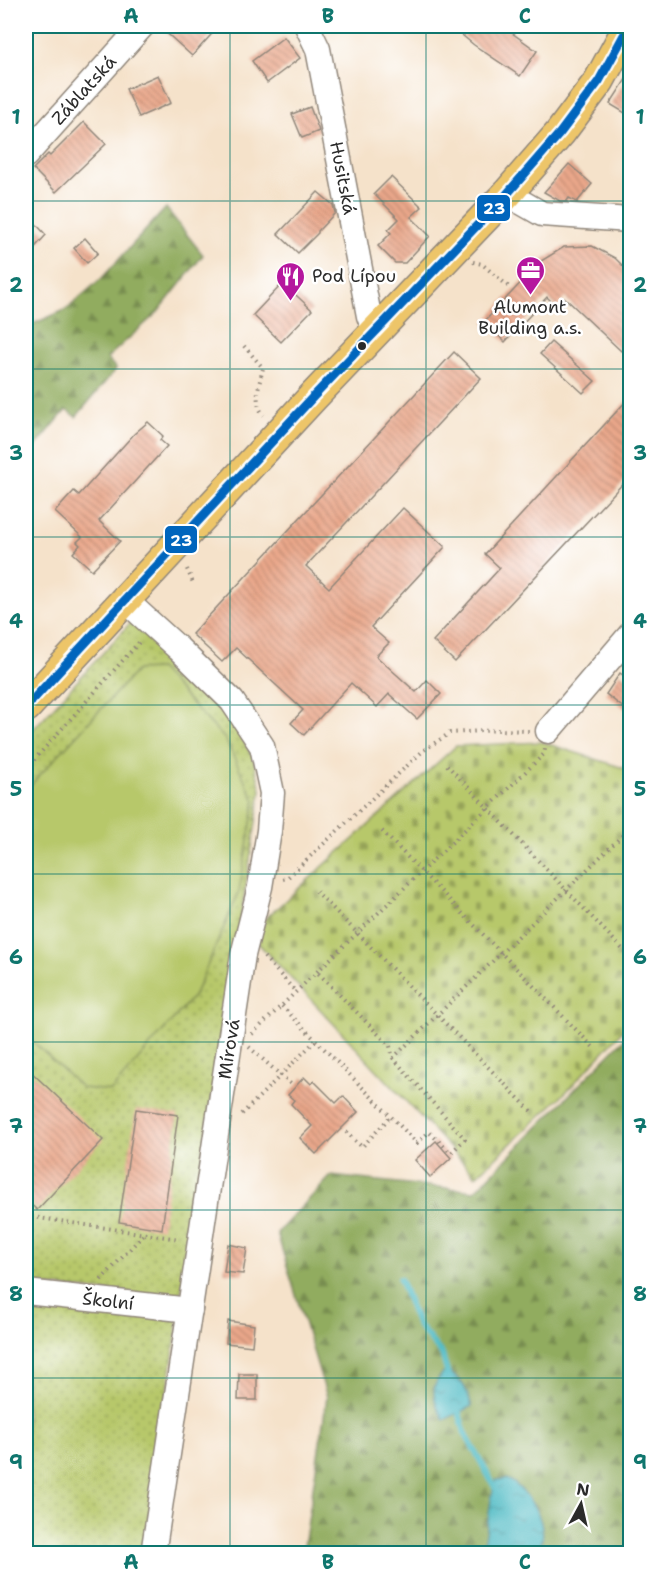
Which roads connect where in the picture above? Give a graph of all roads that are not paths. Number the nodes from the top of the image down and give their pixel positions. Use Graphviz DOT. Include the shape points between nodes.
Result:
graph roads {
  1 [pos="141,26"];
  2 [pos="307,26"];
  3 [pos="629,26"];
  4 [pos="26,155"];
  5 [pos="507,194"];
  6 [pos="630,220"];
  7 [pos="375,332"];
  8 [pos="124,600"];
  9 [pos="630,636"];
  10 [pos="26,707"];
  11 [pos="546,743"];
  12 [pos="26,1292"];
  13 [pos="190,1310"];
  14 [pos="153,1554"];
  1 -- 4 [label="street, Záblatská"];
  2 -- 7 [label="street, Husitská" via="318,49"];
  3 -- 5 [label="main road" via="587,100"];
  5 -- 6 [label="street" via="542,214"];
  5 -- 7 [label="main road"];
  7 -- 8 [label="main road"];
  8 -- 10 [label="main road"];
  8 -- 13 [label="street, Mírová" via="232,701 262,746 272,793"];
  9 -- 11 [label="street"];
  12 -- 13 [label="street, Školní"];
  13 -- 14 [label="street, Mírová"];
}
